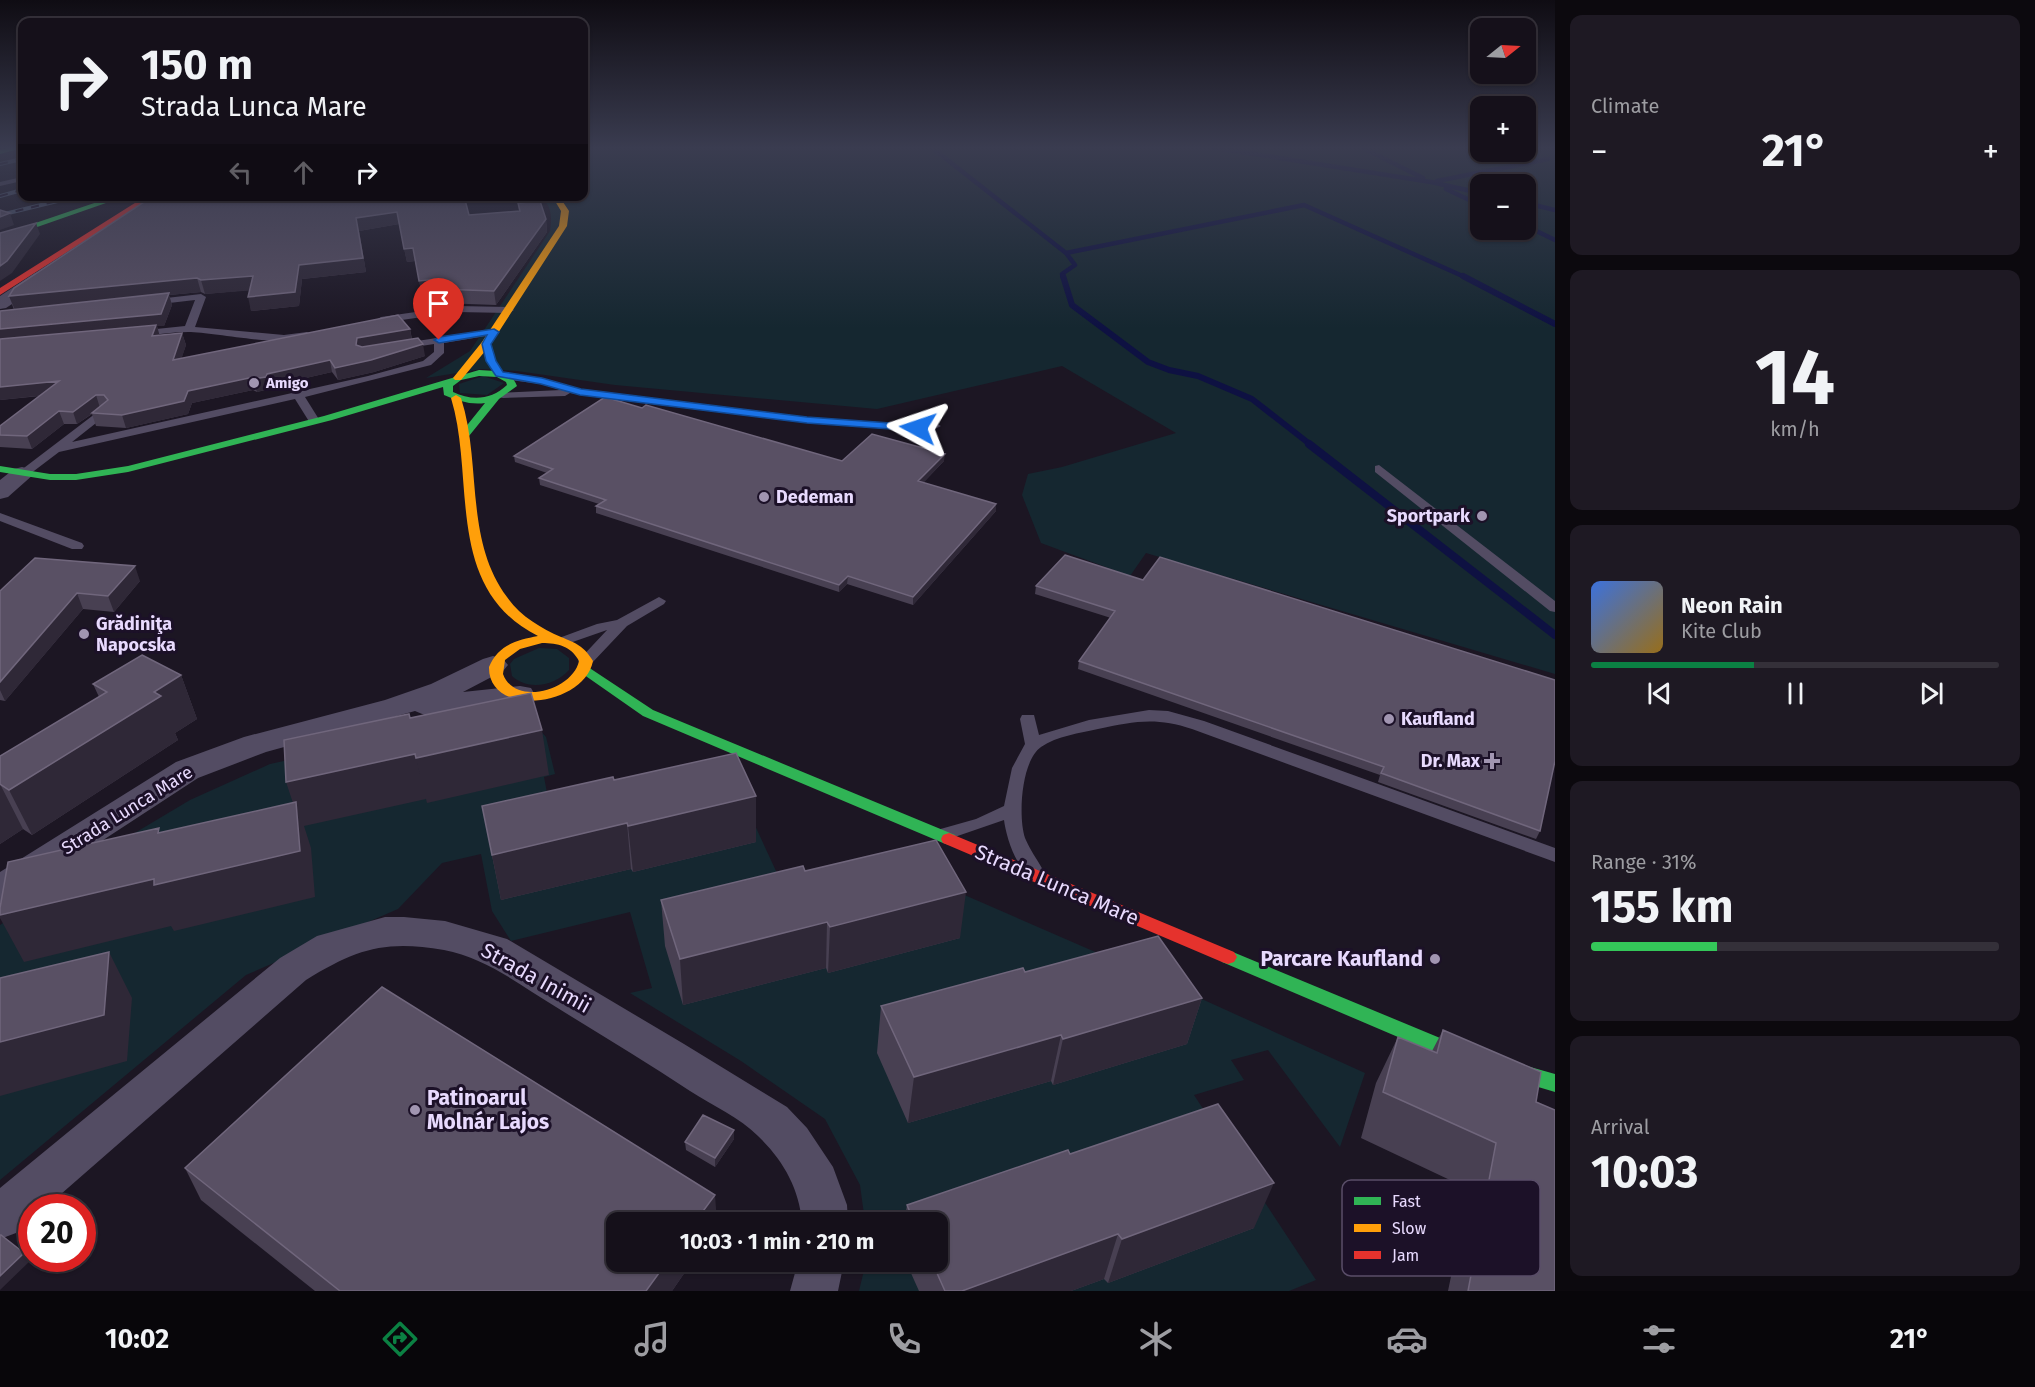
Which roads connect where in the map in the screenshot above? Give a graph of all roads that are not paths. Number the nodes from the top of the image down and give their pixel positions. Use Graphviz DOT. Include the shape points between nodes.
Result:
graph roads {
  1 [pos="90,207"];
  2 [pos="134,207"];
  3 [pos="148,207"];
  4 [pos="562,207"];
  5 [pos="0,238"];
  6 [pos="0,292"];
  7 [pos="141,303"];
  8 [pos="0,304"];
  9 [pos="509,310"];
  10 [pos="367,323"];
  11 [pos="189,329"];
  12 [pos="321,332"];
  13 [pos="494,332"];
  14 [pos="130,335"];
  15 [pos="439,340"];
  16 [pos="486,344"];
  17 [pos="386,350"];
  18 [pos="503,376"];
  19 [pos="455,380"];
  20 [pos="580,392"];
  21 [pos="298,395"];
  22 [pos="499,397"];
  23 [pos="454,398"];
  24 [pos="370,405"];
  25 [pos="104,412"];
  26 [pos="314,421"];
  27 [pos="935,426"];
  28 [pos="465,434"];
  29 [pos="55,449"];
  30 [pos="1379,469"];
  31 [pos="11,472"];
  32 [pos="0,492"];
  33 [pos="0,517"];
  34 [pos="77,546"];
  35 [pos="498,596"];
  36 [pos="659,601"];
  37 [pos="1555,608"];
  38 [pos="622,623"];
  39 [pos="502,626"];
  40 [pos="560,640"];
  41 [pos="497,655"];
  42 [pos="585,665"];
  43 [pos="530,695"];
  44 [pos="576,701"];
  45 [pos="395,707"];
  46 [pos="618,707"];
  47 [pos="648,713"];
  48 [pos="1028,719"];
  49 [pos="1033,745"];
  50 [pos="1010,810"];
  51 [pos="941,836"];
  52 [pos="1555,855"];
  53 [pos="1040,878"];
  54 [pos="1,887"];
  55 [pos="1466,1057"];
  56 [pos="1501,1082"];
  57 [pos="1555,1083"];
  58 [pos="824,1212"];
  59 [pos="0,1217"];
  60 [pos="819,1272"];
  61 [pos="814,1291"];
  1 -- 5 [label="main road"];
  2 -- 6 [label="main road"];
  3 -- 8 [label="street"];
  4 -- 9 [label="main road" via="563,226"];
  7 -- 11 [label="lane" via="201,297"];
  9 -- 10 [label="lane" via="457,309"];
  9 -- 13 [label="main road"];
  11 -- 12 [label="lane" via="284,338"];
  11 -- 14 [label="lane"];
  13 -- 15 [label="lane"];
  13 -- 16 [label="main road"];
  15 -- 17 [label="lane"];
  15 -- 21 [label="lane" via="439,353 427,363"];
  16 -- 18 [label="main road" via="491,361"];
  16 -- 19 [label="main road"];
  18 -- 19 [label="main road" via="478,373"];
  18 -- 20 [label="lane" via="542,381"];
  18 -- 22 [label="main road" via="512,386"];
  19 -- 23 [label="main road" via="447,389"];
  19 -- 24 [label="main road"];
  20 -- 22 [label="lane"];
  20 -- 27 [label="lane" via="807,420"];
  21 -- 26 [label="lane"];
  21 -- 29 [label="lane"];
  22 -- 23 [label="main road" via="477,401"];
  22 -- 28 [label="main road"];
  23 -- 24 [label="main road"];
  23 -- 28 [label="main road" via="463,416"];
  24 -- 26 [label="main road"];
  25 -- 29 [label="lane"];
  26 -- 31 [label="main road" via="125,469 65,476"];
  28 -- 35 [label="main road" via="474,530 481,559"];
  29 -- 31 [label="lane"];
  30 -- 37 [label="lane"];
  31 -- 32 [label="street"];
  33 -- 34 [label="lane"];
  35 -- 39 [label="main road"];
  35 -- 40 [label="main road" via="521,620"];
  36 -- 38 [label="lane"];
  38 -- 40 [label="lane"];
  38 -- 42 [label="lane"];
  40 -- 41 [label="main road" via="522,642"];
  40 -- 42 [label="main road" via="580,650"];
  41 -- 43 [label="main road" via="492,672 497,683 504,689"];
  41 -- 45 [label="street, Strada Lunca Mare" via="442,691"];
  42 -- 43 [label="main road" via="571,685 553,693"];
  42 -- 47 [label="main road, Strada Lunca Mare"];
  43 -- 44 [label="main road, Strada Lunca Mare"];
  43 -- 45 [label="street, Strada Lunca Mare"];
  45 -- 54 [label="street, Strada Lunca Mare" via="255,744 187,771"];
  46 -- 47 [label="main road, Strada Lunca Mare"];
  47 -- 51 [label="main road, Strada Lunca Mare"];
  48 -- 49 [label="lane"];
  49 -- 50 [label="lane" via="1022,762"];
  49 -- 52 [label="lane" via="1058,732 1149,715 1171,716"];
  50 -- 51 [label="lane"];
  50 -- 53 [label="lane" via="1019,846"];
  51 -- 53 [label="main road, Strada Lunca Mare"];
  53 -- 55 [label="main road, Strada Lunca Mare"];
  55 -- 56 [label="main road, Strada Lunca Mare"];
  55 -- 57 [label="main road, Strada Lunca Mare"];
  58 -- 59 [label="street, Strada Inimii" via="816,1182 792,1142 772,1121 494,950 445,936 404,931 385,932 330,947 293,969"];
  60 -- 61 [label="street"];
}
